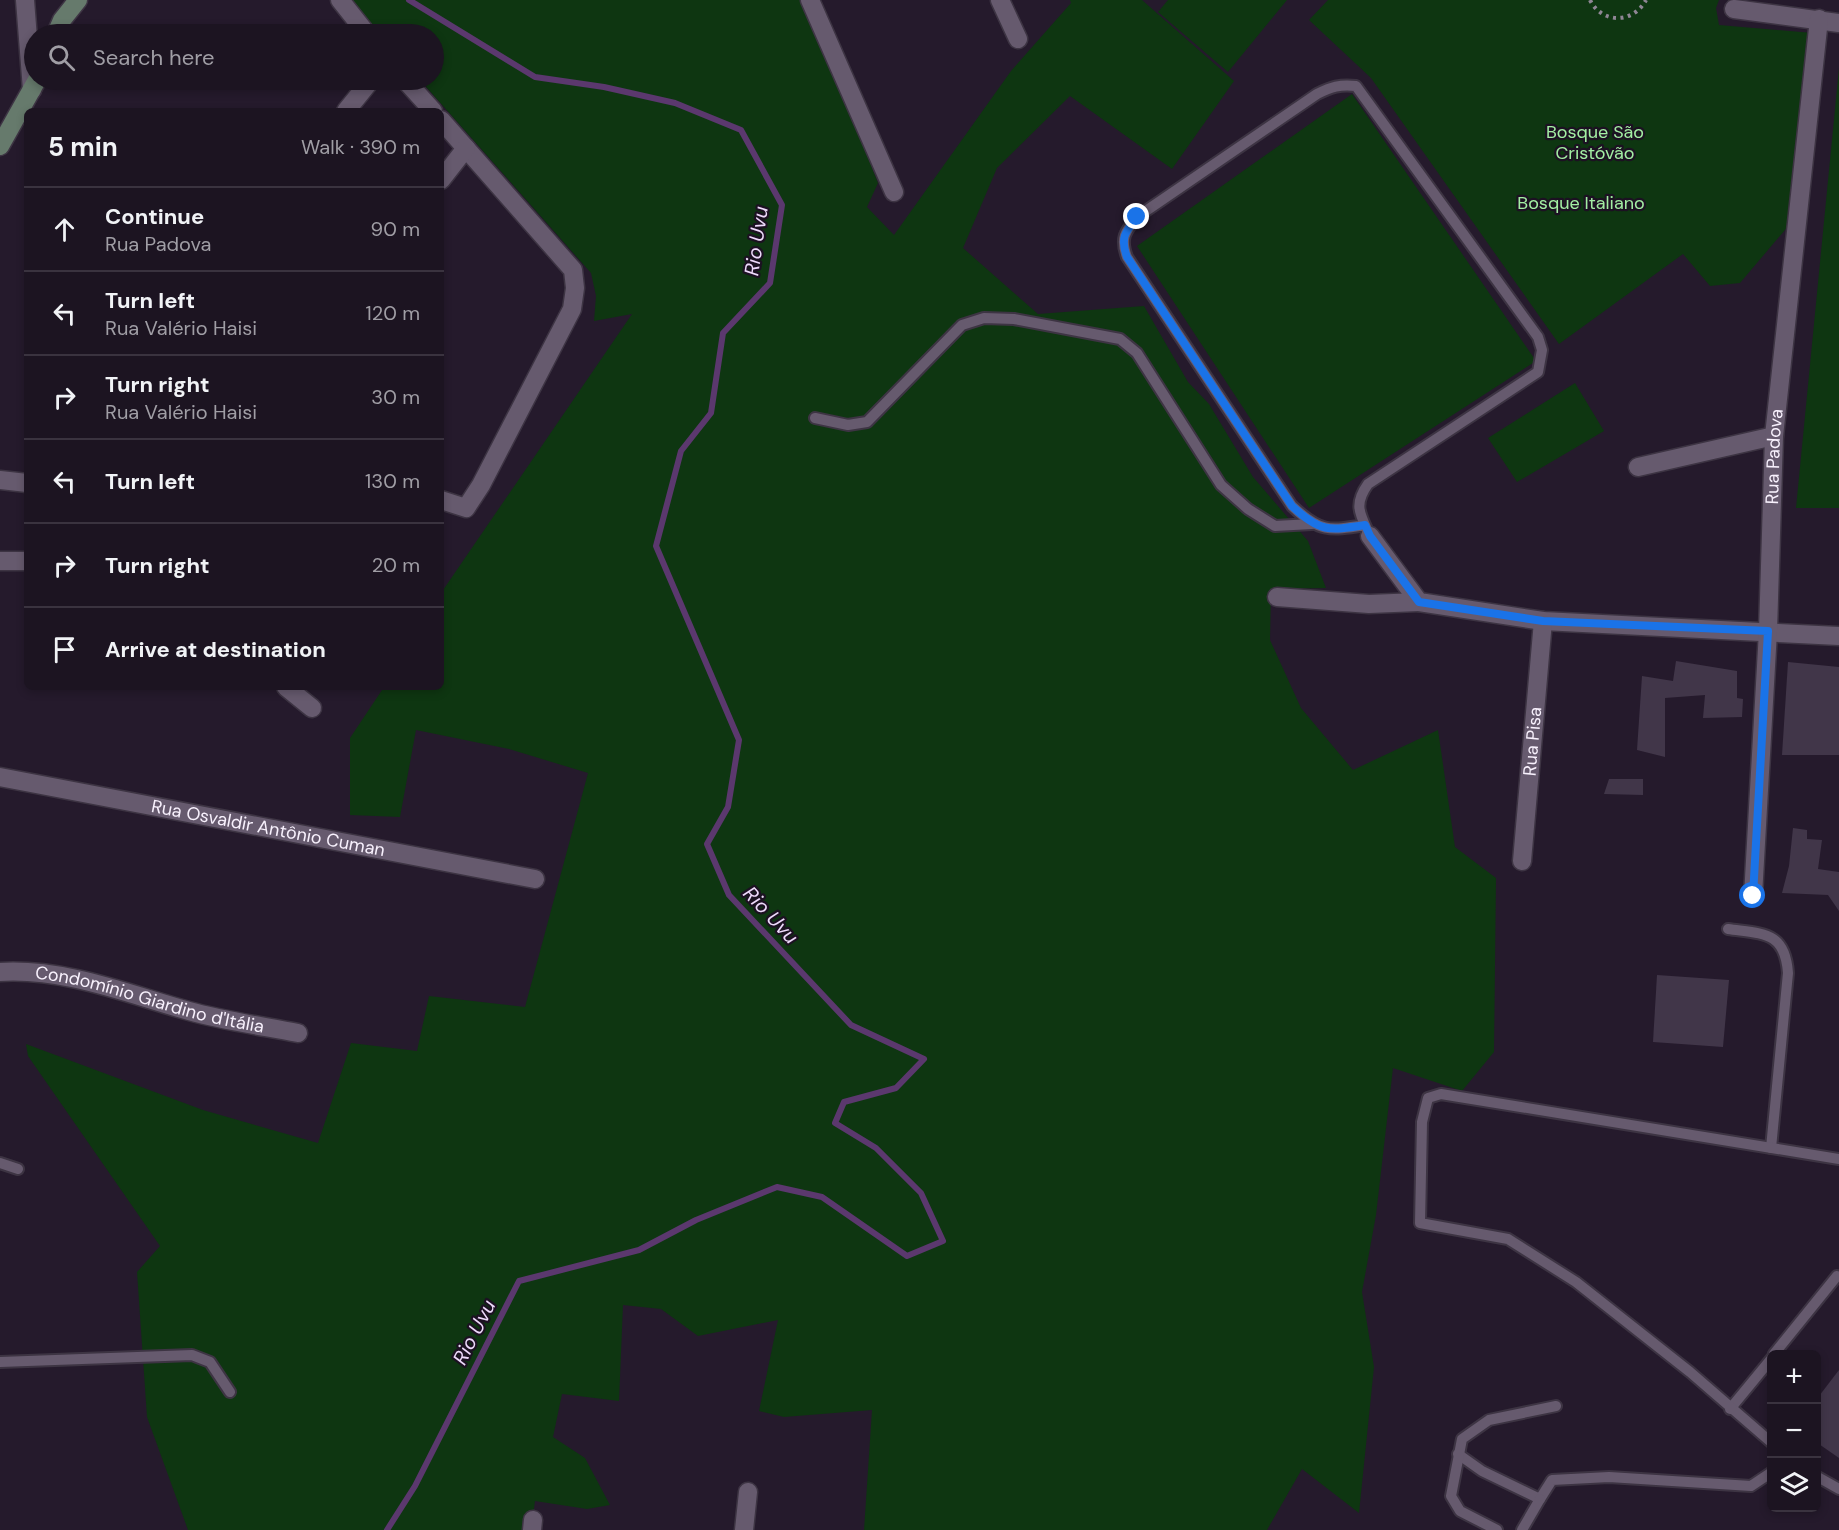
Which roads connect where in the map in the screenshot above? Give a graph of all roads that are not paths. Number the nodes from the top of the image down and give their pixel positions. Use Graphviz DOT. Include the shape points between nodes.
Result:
graph roads {
  1 [pos="25,0"];
  2 [pos="78,0"];
  3 [pos="340,0"];
  4 [pos="810,0"];
  5 [pos="1000,0"];
  6 [pos="1734,9"];
  7 [pos="1819,19"];
  8 [pos="1839,23"];
  9 [pos="28,24"];
  10 [pos="60,24"];
  11 [pos="359,24"];
  12 [pos="1018,39"];
  13 [pos="31,90"];
  14 [pos="363,90"];
  15 [pos="414,90"];
  16 [pos="348,108"];
  17 [pos="430,108"];
  18 [pos="444,123"];
  19 [pos="0,146"];
  20 [pos="466,148"];
  21 [pos="444,176"];
  22 [pos="894,192"];
  23 [pos="815,418"];
  24 [pos="1774,436"];
  25 [pos="1638,467"];
  26 [pos="0,480"];
  27 [pos="24,483"];
  28 [pos="444,501"];
  29 [pos="1312,524"];
  30 [pos="1367,531"];
  31 [pos="0,561"];
  32 [pos="24,561"];
  33 [pos="1277,597"];
  34 [pos="1419,602"];
  35 [pos="1543,621"];
  36 [pos="1768,631"];
  37 [pos="1839,636"];
  38 [pos="290,690"];
  39 [pos="312,708"];
  40 [pos="0,777"];
  41 [pos="1522,861"];
  42 [pos="535,879"];
  43 [pos="1753,896"];
  44 [pos="1728,929"];
  45 [pos="0,972"];
  46 [pos="298,1034"];
  47 [pos="1771,1148"];
  48 [pos="1839,1159"];
  49 [pos="0,1163"];
  50 [pos="18,1169"];
  51 [pos="1837,1276"];
  52 [pos="1778,1350"];
  53 [pos="0,1362"];
  54 [pos="1767,1363"];
  55 [pos="230,1392"];
  56 [pos="1556,1406"];
  57 [pos="1730,1409"];
  58 [pos="1767,1439"];
  59 [pos="1458,1454"];
  60 [pos="1767,1475"];
  61 [pos="1821,1479"];
  62 [pos="1839,1489"];
  63 [pos="748,1492"];
  64 [pos="1540,1499"];
  65 [pos="744,1530"];
  66 [pos="1497,1530"];
  67 [pos="1522,1530"];
  1 -- 9 [label="street"];
  2 -- 10 [label="main road"];
  3 -- 11 [label="street"];
  4 -- 22 [label="street"];
  5 -- 12 [label="street"];
  6 -- 7 [label="street"];
  7 -- 8 [label="street"];
  7 -- 24 [label="street, Rua Padova"];
  13 -- 19 [label="main road"];
  14 -- 16 [label="street"];
  15 -- 17 [label="street"];
  18 -- 20 [label="street"];
  20 -- 21 [label="street"];
  20 -- 28 [label="street" via="573,270 575,288 572,309 558,338 466,508"];
  23 -- 29 [label="lane" via="848,425 867,422 962,325 984,318 1014,319 1120,339 1137,352 1221,485 1275,526"];
  24 -- 25 [label="street"];
  24 -- 36 [label="street, Rua Padova"];
  26 -- 27 [label="street"];
  29 -- 30 [label="lane" via="1335,530"];
  29 -- 30 [label="lane" via="1292,506 1122,245 1123,233 1137,217 1317,94 1346,85 1356,87 1538,337 1542,350 1538,372 1368,484 1358,507"];
  30 -- 34 [label="street"];
  31 -- 32 [label="street"];
  33 -- 34 [label="street" via="1369,604"];
  34 -- 35 [label="street"];
  35 -- 36 [label="street"];
  35 -- 41 [label="street, Rua Pisa"];
  36 -- 37 [label="street"];
  36 -- 43 [label="street, Rua Padova"];
  38 -- 39 [label="street"];
  40 -- 42 [label="street, Rua Osvaldir Antônio Cuman"];
  44 -- 47 [label="lane" via="1768,934 1779,942 1787,957"];
  45 -- 46 [label="street, Condomínio Giardino d'Itália" via="30,971"];
  47 -- 48 [label="lane"];
  47 -- 57 [label="lane" via="1441,1094 1428,1098 1422,1122 1420,1223 1508,1239 1575,1282 1690,1372"];
  49 -- 50 [label="lane"];
  51 -- 52 [label="lane"];
  53 -- 55 [label="lane" via="192,1355 210,1362"];
  54 -- 57 [label="lane"];
  56 -- 59 [label="lane" via="1489,1420 1462,1439"];
  57 -- 58 [label="lane"];
  59 -- 64 [label="lane" via="1482,1472"];
  59 -- 66 [label="lane" via="1451,1496 1460,1511"];
  60 -- 64 [label="lane" via="1751,1486 1609,1478 1552,1480"];
  61 -- 62 [label="lane"];
  63 -- 65 [label="street"];
  64 -- 67 [label="lane"];
}
